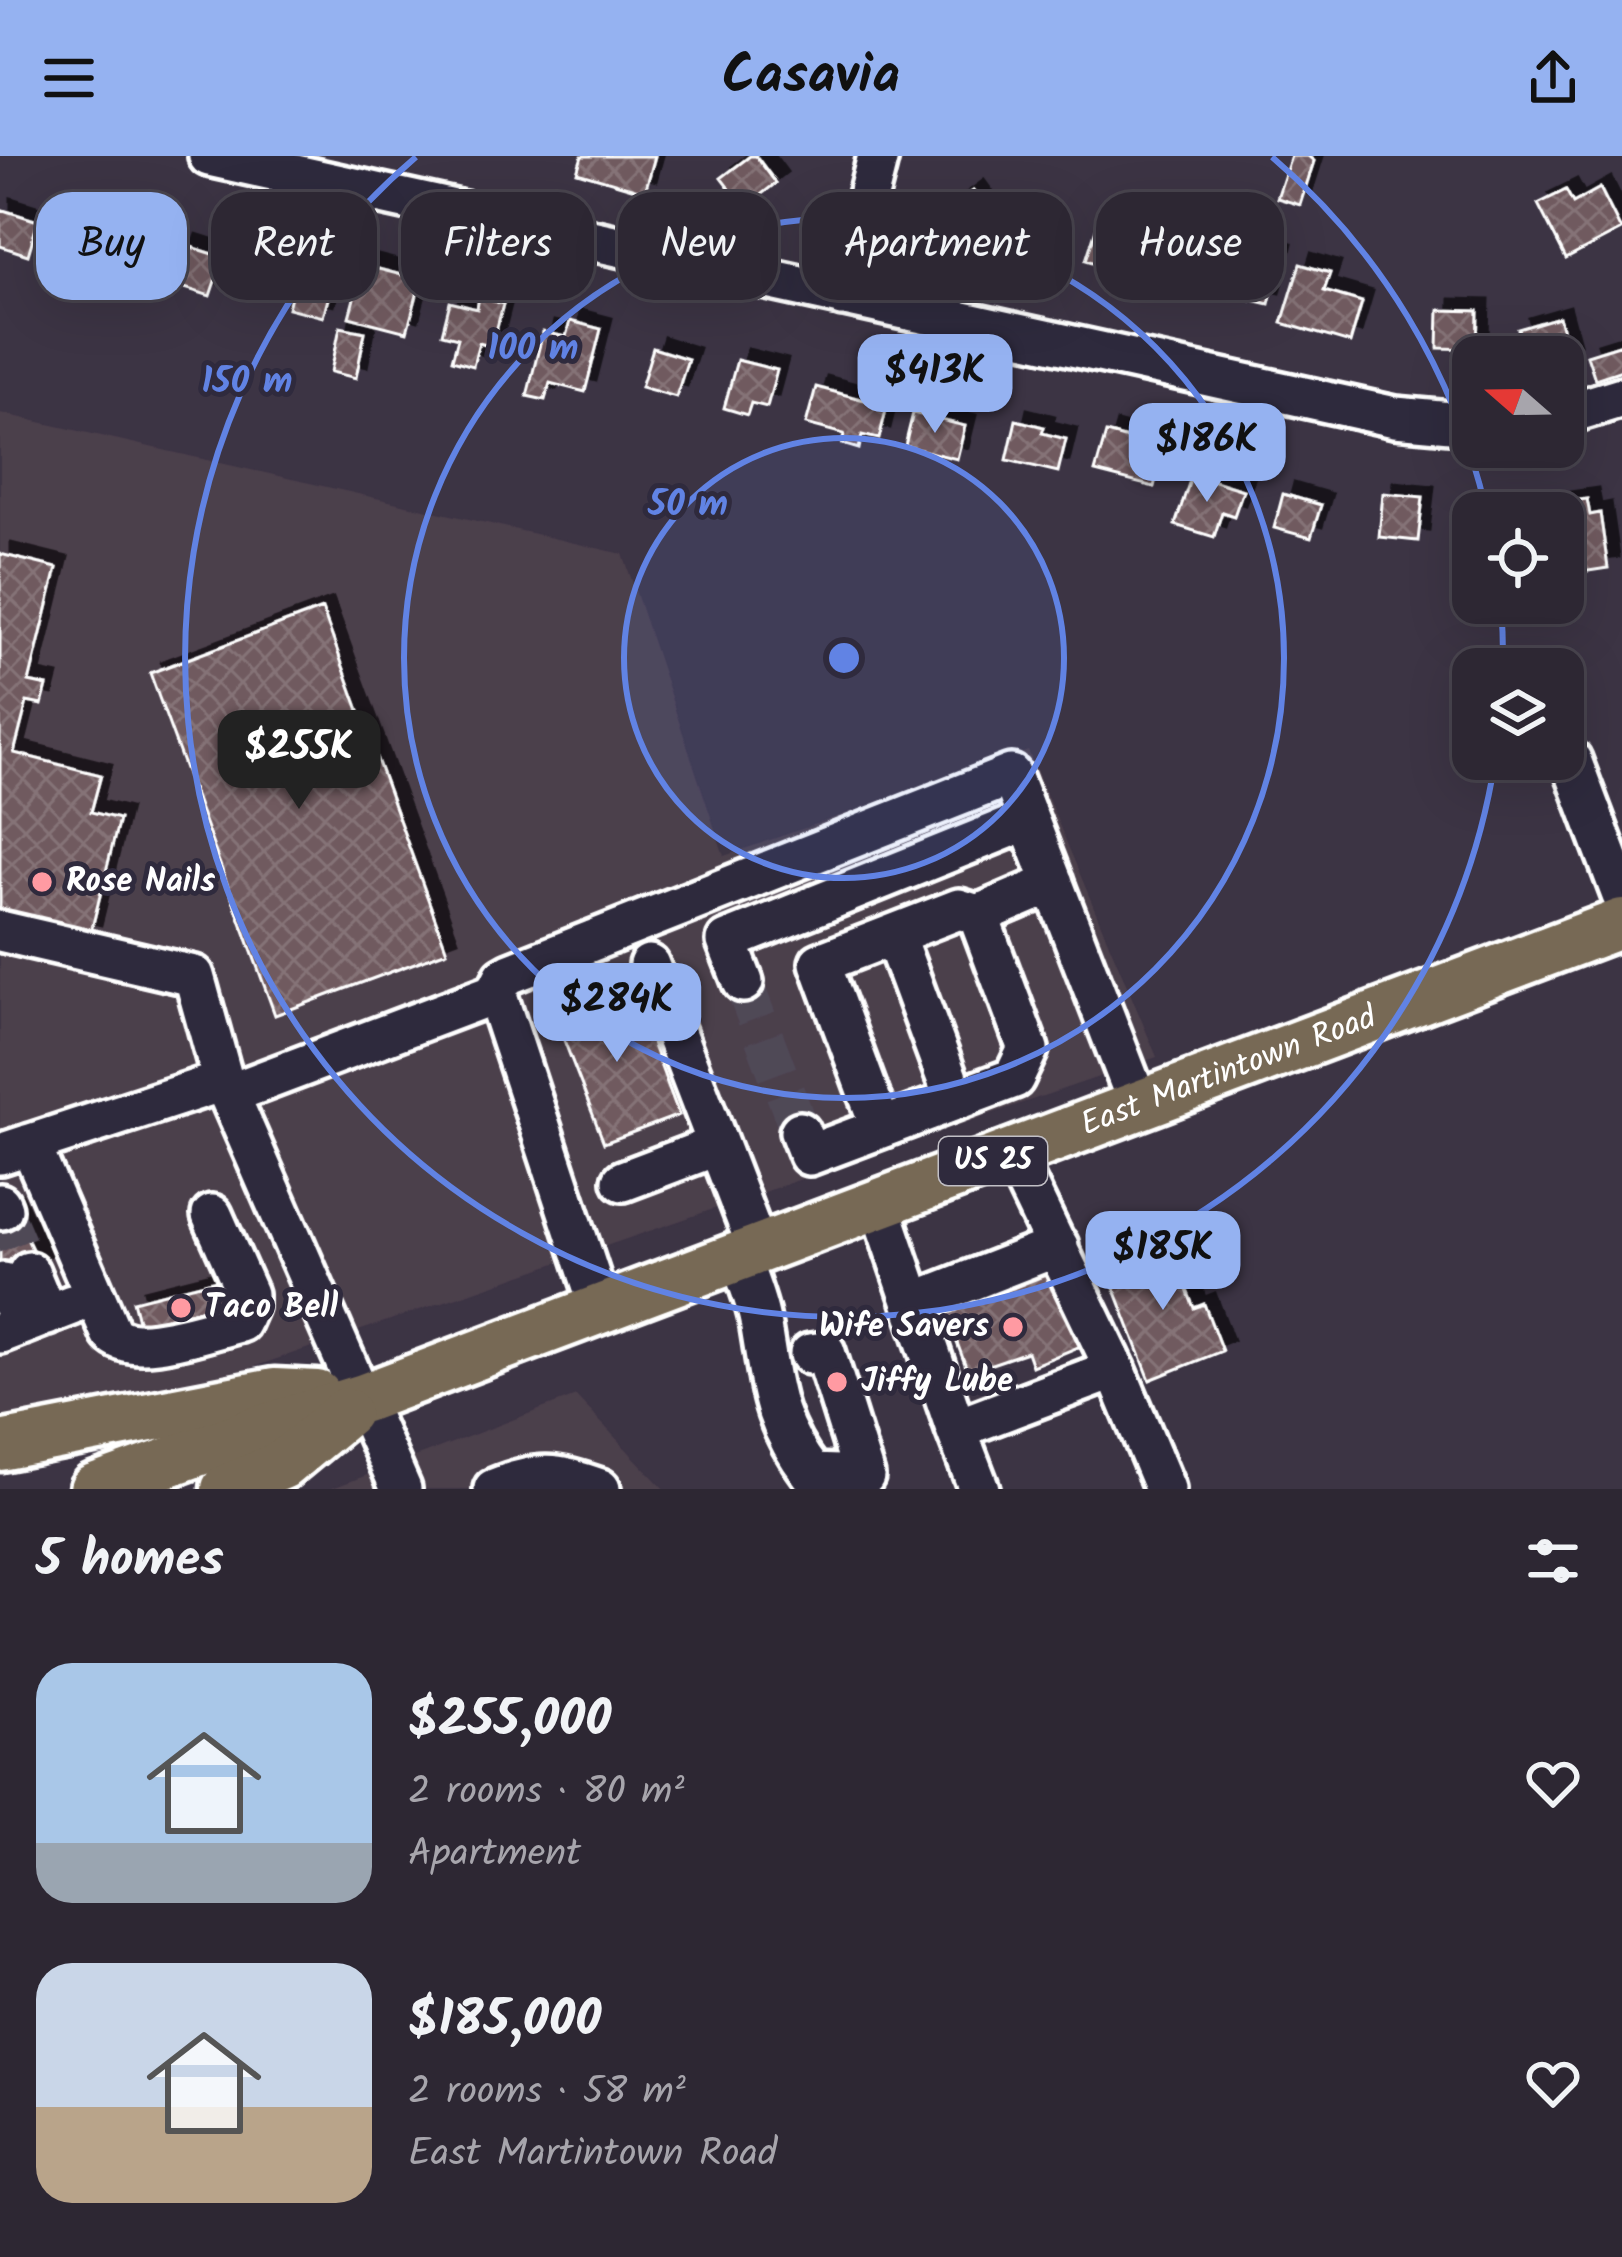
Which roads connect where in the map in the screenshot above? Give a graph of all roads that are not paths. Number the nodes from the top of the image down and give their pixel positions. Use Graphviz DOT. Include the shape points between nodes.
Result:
graph roads {
  1 [pos="209,156"];
  2 [pos="878,156"];
  3 [pos="352,171"];
  4 [pos="869,192"];
  5 [pos="802,286"];
  6 [pos="861,300"];
  7 [pos="1622,397"];
  8 [pos="1584,409"];
  9 [pos="1452,422"];
  10 [pos="1579,780"];
  11 [pos="1028,820"];
  12 [pos="1053,883"];
  13 [pos="1622,895"];
  14 [pos="800,911"];
  15 [pos="978,915"];
  16 [pos="1622,923"];
  17 [pos="0,932"];
  18 [pos="894,935"];
  19 [pos="820,963"];
  20 [pos="649,965"];
  21 [pos="743,982"];
  22 [pos="496,993"];
  23 [pos="226,1088"];
  24 [pos="955,1100"];
  25 [pos="1138,1106"];
  26 [pos="881,1128"];
  27 [pos="800,1132"];
  28 [pos="718,1145"];
  29 [pos="15,1149"];
  30 [pos="1012,1154"];
  31 [pos="623,1181"];
  32 [pos="879,1204"];
  33 [pos="212,1215"];
  34 [pos="1058,1246"];
  35 [pos="748,1253"];
  36 [pos="913,1303"];
  37 [pos="600,1309"];
  38 [pos="760,1317"];
  39 [pos="1107,1372"];
  40 [pos="939,1381"];
  41 [pos="364,1398"];
  42 [pos="956,1429"];
  43 [pos="0,1446"];
  44 [pos="1151,1485"];
  45 [pos="94,1489"];
  46 [pos="226,1489"];
  47 [pos="401,1489"];
  48 [pos="494,1489"];
  49 [pos="600,1489"];
  50 [pos="979,1489"];
  1 -- 3 [label="street"];
  2 -- 4 [label="street"];
  3 -- 5 [label="street"];
  6 -- 9 [label="street" via="1396,417"];
  7 -- 8 [label="street"];
  10 -- 13 [label="street"];
  11 -- 12 [label="street"];
  11 -- 14 [label="street"];
  11 -- 22 [label="street" via="1011,775 511,974"];
  12 -- 15 [label="street"];
  12 -- 25 [label="street"];
  14 -- 19 [label="street"];
  14 -- 21 [label="street" via="728,941"];
  15 -- 18 [label="street" via="959,909"];
  15 -- 24 [label="street" via="1028,1049 1014,1078"];
  16 -- 25 [label="main road, East Martintown Road / US 25"];
  17 -- 23 [label="street" via="194,976"];
  18 -- 19 [label="street"];
  18 -- 24 [label="street"];
  19 -- 26 [label="street"];
  20 -- 28 [label="street"];
  22 -- 23 [label="street"];
  22 -- 37 [label="street"];
  23 -- 29 [label="street"];
  23 -- 41 [label="street"];
  24 -- 26 [label="street"];
  25 -- 30 [label="main road, East Martintown Road / US 25"];
  26 -- 27 [label="street" via="809,1155"];
  28 -- 31 [label="street"];
  28 -- 35 [label="street"];
  29 -- 33 [label="street" via="124,1344 240,1322 247,1294"];
  30 -- 32 [label="main road, East Martintown Road / US 25"];
  30 -- 34 [label="street"];
  32 -- 35 [label="main road, East Martintown Road / US 25"];
  32 -- 36 [label="street"];
  34 -- 36 [label="street"];
  34 -- 39 [label="street"];
  35 -- 37 [label="main road, East Martintown Road / US 25"];
  35 -- 38 [label="street"];
  36 -- 40 [label="street"];
  37 -- 41 [label="main road, East Martintown Road / US 25"];
  38 -- 38 [label="street" via="766,1377 790,1446 812,1474 852,1479 810,1354"];
  39 -- 40 [label="street" via="1065,1368 992,1396"];
  39 -- 42 [label="street"];
  39 -- 44 [label="street"];
  40 -- 42 [label="street"];
  41 -- 43 [label="main road, US 25" via="274,1393"];
  41 -- 45 [label="main road, East Martintown Road"];
  41 -- 46 [label="main road, East Martintown Road / US 25" via="282,1465"];
  41 -- 47 [label="street"];
  42 -- 50 [label="street"];
  48 -- 49 [label="street" via="559,1474"];
}
